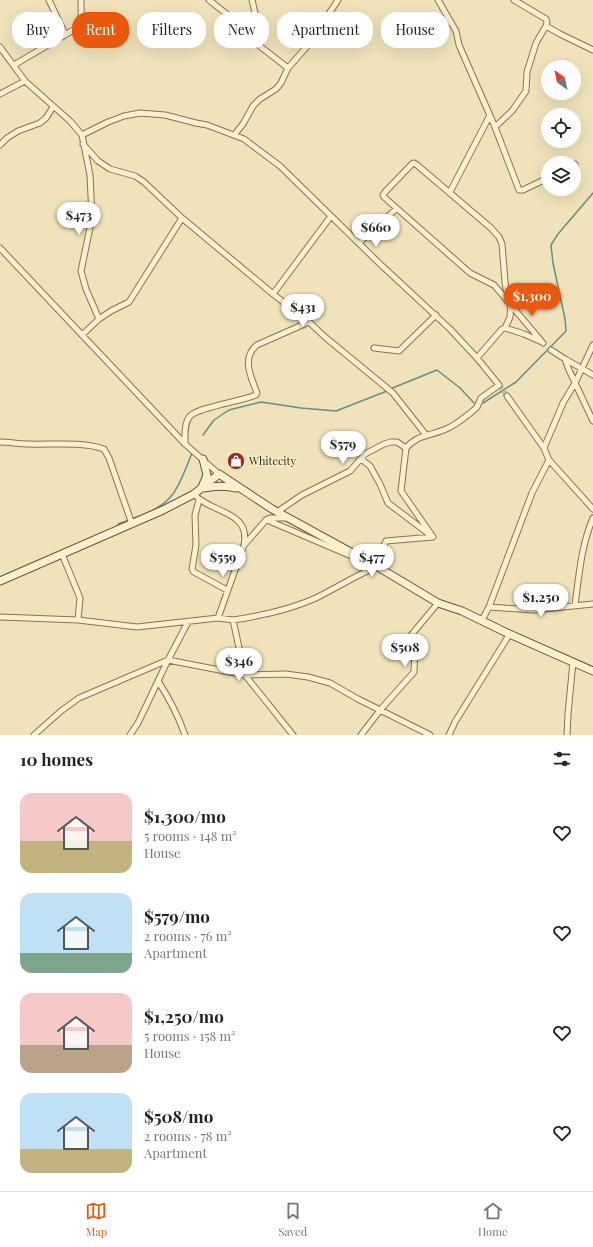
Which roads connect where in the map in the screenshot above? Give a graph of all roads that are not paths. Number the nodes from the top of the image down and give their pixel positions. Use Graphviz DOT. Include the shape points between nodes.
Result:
graph roads {
  1 [pos="49,0"];
  2 [pos="81,0"];
  3 [pos="209,0"];
  4 [pos="252,0"];
  5 [pos="338,0"];
  6 [pos="438,0"];
  7 [pos="514,0"];
  8 [pos="224,12"];
  9 [pos="255,12"];
  10 [pos="546,26"];
  11 [pos="65,34"];
  12 [pos="0,47"];
  13 [pos="263,48"];
  14 [pos="593,50"];
  15 [pos="14,65"];
  16 [pos="288,68"];
  17 [pos="25,81"];
  18 [pos="0,94"];
  19 [pos="53,107"];
  20 [pos="489,117"];
  21 [pos="495,127"];
  22 [pos="235,134"];
  23 [pos="82,135"];
  24 [pos="83,144"];
  25 [pos="0,146"];
  26 [pos="541,181"];
  27 [pos="450,192"];
  28 [pos="396,209"];
  29 [pos="331,216"];
  30 [pos="182,218"];
  31 [pos="358,243"];
  32 [pos="0,248"];
  33 [pos="5,253"];
  34 [pos="0,257"];
  35 [pos="274,294"];
  36 [pos="510,303"];
  37 [pos="436,315"];
  38 [pos="99,319"];
  39 [pos="309,322"];
  40 [pos="505,328"];
  41 [pos="82,335"];
  42 [pos="593,345"];
  43 [pos="374,348"];
  44 [pos="551,350"];
  45 [pos="477,358"];
  46 [pos="565,359"];
  47 [pos="582,369"];
  48 [pos="593,375"];
  49 [pos="575,383"];
  50 [pos="507,396"];
  51 [pos="593,421"];
  52 [pos="426,435"];
  53 [pos="0,442"];
  54 [pos="185,444"];
  55 [pos="406,448"];
  56 [pos="544,448"];
  57 [pos="203,459"];
  58 [pos="361,459"];
  59 [pos="549,460"];
  60 [pos="219,474"];
  61 [pos="201,489"];
  62 [pos="240,489"];
  63 [pos="194,494"];
  64 [pos="199,500"];
  65 [pos="593,509"];
  66 [pos="277,512"];
  67 [pos="286,518"];
  68 [pos="593,518"];
  69 [pos="267,520"];
  70 [pos="132,524"];
  71 [pos="433,537"];
  72 [pos="244,545"];
  73 [pos="62,554"];
  74 [pos="375,565"];
  75 [pos="0,581"];
  76 [pos="227,590"];
  77 [pos="438,603"];
  78 [pos="593,604"];
  79 [pos="575,605"];
  80 [pos="489,606"];
  81 [pos="0,617"];
  82 [pos="218,618"];
  83 [pos="78,620"];
  84 [pos="233,620"];
  85 [pos="482,620"];
  86 [pos="188,622"];
  87 [pos="509,635"];
  88 [pos="168,660"];
  89 [pos="573,662"];
  90 [pos="593,671"];
  91 [pos="245,675"];
  92 [pos="158,681"];
  93 [pos="381,709"];
  94 [pos="34,735"];
  95 [pos="130,735"];
  96 [pos="185,735"];
  97 [pos="293,735"];
  98 [pos="361,735"];
  99 [pos="430,735"];
  100 [pos="448,735"];
  101 [pos="567,735"];
  1 -- 11 [label="street"];
  2 -- 11 [label="street" via="80,24"];
  3 -- 8 [label="street"];
  4 -- 9 [label="street"];
  5 -- 16 [label="street" via="310,43"];
  6 -- 20 [label="street" via="456,31 458,45"];
  7 -- 10 [label="street" via="546,19"];
  10 -- 14 [label="street"];
  10 -- 21 [label="street" via="536,43 527,72 526,91 512,111"];
  11 -- 15 [label="street"];
  12 -- 15 [label="street"];
  13 -- 16 [label="street"];
  15 -- 17 [label="street"];
  16 -- 22 [label="street" via="281,83 253,106"];
  17 -- 18 [label="street"];
  17 -- 19 [label="street"];
  19 -- 23 [label="street"];
  19 -- 25 [label="street" via="46,118 18,131"];
  20 -- 21 [label="street"];
  20 -- 27 [label="street"];
  21 -- 26 [label="street" via="519,190"];
  22 -- 23 [label="street" via="165,115 140,113 113,120"];
  22 -- 29 [label="street" via="280,166"];
  23 -- 24 [label="street"];
  24 -- 30 [label="street" via="98,161 110,169 135,176 144,182"];
  24 -- 38 [label="street" via="90,175 92,218 81,271"];
  27 -- 28 [label="street" via="414,163 384,195"];
  27 -- 36 [label="street" via="499,237"];
  28 -- 31 [label="street"];
  28 -- 36 [label="street" via="470,273 494,285"];
  29 -- 31 [label="street"];
  29 -- 35 [label="street"];
  30 -- 35 [label="street"];
  30 -- 38 [label="street" via="129,302"];
  31 -- 37 [label="street"];
  32 -- 33 [label="street"];
  33 -- 34 [label="street"];
  33 -- 41 [label="street"];
  35 -- 39 [label="street"];
  36 -- 40 [label="street" via="510,317"];
  36 -- 40 [label="street" via="543,343"];
  37 -- 43 [label="street" via="399,352"];
  37 -- 45 [label="street"];
  38 -- 41 [label="street"];
  39 -- 52 [label="street" via="393,393"];
  39 -- 54 [label="street" via="252,349 248,356 248,364 256,395 190,416 185,430"];
  40 -- 45 [label="street"];
  41 -- 54 [label="street"];
  42 -- 47 [label="street"];
  44 -- 46 [label="street"];
  45 -- 52 [label="street" via="499,385 481,398 478,407 453,426"];
  46 -- 47 [label="street"];
  46 -- 49 [label="street"];
  47 -- 48 [label="street"];
  47 -- 49 [label="street"];
  49 -- 51 [label="street"];
  49 -- 56 [label="street" via="563,403"];
  50 -- 56 [label="street"];
  52 -- 55 [label="street"];
  53 -- 70 [label="street" via="67,444 104,449"];
  54 -- 57 [label="street"];
  55 -- 58 [label="street" via="397,442 391,442 372,450"];
  55 -- 71 [label="street" via="401,491"];
  56 -- 59 [label="street"];
  57 -- 60 [label="street"];
  57 -- 61 [label="street" via="207,475"];
  58 -- 66 [label="street" via="350,471 302,495"];
  58 -- 71 [label="street" via="370,466 388,504"];
  59 -- 65 [label="street"];
  59 -- 80 [label="street" via="532,493"];
  60 -- 61 [label="street"];
  60 -- 62 [label="street"];
  61 -- 62 [label="street" via="229,486"];
  61 -- 63 [label="street"];
  62 -- 66 [label="street"];
  63 -- 64 [label="street"];
  63 -- 70 [label="street"];
  64 -- 72 [label="street" via="238,519 246,536"];
  64 -- 76 [label="street" via="195,515 196,545 192,569"];
  66 -- 67 [label="street"];
  67 -- 69 [label="street"];
  67 -- 74 [label="street"];
  68 -- 79 [label="street" via="582,552"];
  69 -- 72 [label="street"];
  69 -- 84 [label="street" via="376,567 315,598 289,608"];
  70 -- 73 [label="street"];
  71 -- 74 [label="street" via="386,541"];
  72 -- 76 [label="street"];
  73 -- 75 [label="street"];
  73 -- 83 [label="street" via="80,598"];
  74 -- 77 [label="street"];
  76 -- 82 [label="street"];
  77 -- 85 [label="street"];
  77 -- 93 [label="street" via="412,634 410,646 414,656 414,672"];
  78 -- 79 [label="street"];
  79 -- 80 [label="street" via="534,610"];
  80 -- 85 [label="street"];
  81 -- 83 [label="street"];
  82 -- 84 [label="street"];
  82 -- 86 [label="street"];
  83 -- 86 [label="street" via="137,627"];
  84 -- 91 [label="street"];
  85 -- 87 [label="street"];
  86 -- 88 [label="street"];
  87 -- 89 [label="street"];
  87 -- 100 [label="street"];
  88 -- 91 [label="street"];
  88 -- 92 [label="street"];
  88 -- 94 [label="street" via="79,698 60,711"];
  89 -- 90 [label="street"];
  89 -- 101 [label="street"];
  91 -- 93 [label="street" via="286,674 308,677 330,683"];
  91 -- 97 [label="street"];
  92 -- 95 [label="street"];
  92 -- 96 [label="street" via="180,719"];
  93 -- 98 [label="street"];
  93 -- 99 [label="street"];
}
